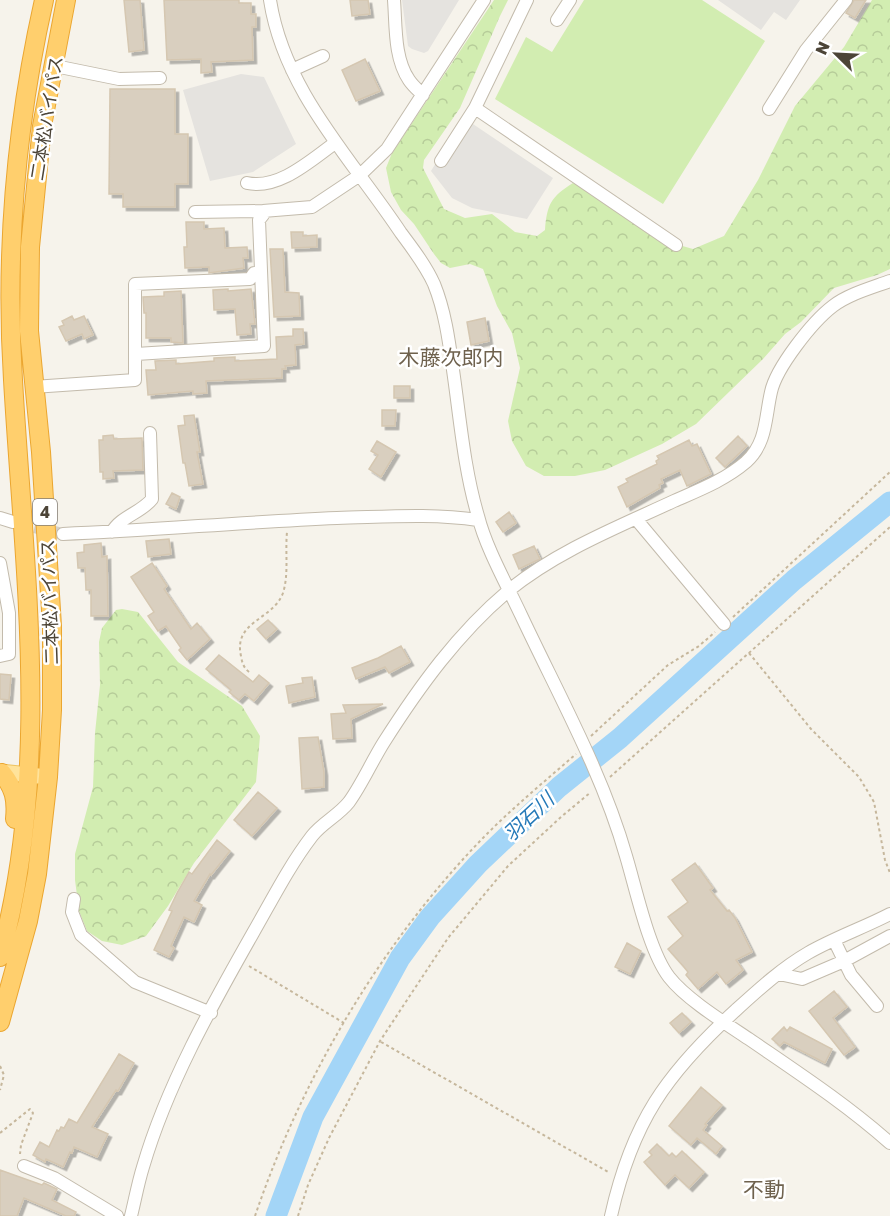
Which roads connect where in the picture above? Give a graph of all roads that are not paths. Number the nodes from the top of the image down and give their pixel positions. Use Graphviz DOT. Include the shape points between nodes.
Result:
graph roads {
  1 [pos="44,0"];
  2 [pos="66,0"];
  3 [pos="270,0"];
  4 [pos="394,0"];
  5 [pos="484,0"];
  6 [pos="527,0"];
  7 [pos="570,0"];
  8 [pos="846,0"];
  9 [pos="557,20"];
  10 [pos="323,56"];
  11 [pos="55,66"];
  12 [pos="292,70"];
  13 [pos="160,78"];
  14 [pos="423,95"];
  15 [pos="475,108"];
  16 [pos="769,110"];
  17 [pos="335,142"];
  18 [pos="441,161"];
  19 [pos="360,175"];
  20 [pos="247,183"];
  21 [pos="263,211"];
  22 [pos="195,212"];
  23 [pos="676,245"];
  24 [pos="261,273"];
  25 [pos="890,280"];
  26 [pos="136,354"];
  27 [pos="33,387"];
  28 [pos="150,434"];
  29 [pos="0,518"];
  30 [pos="636,519"];
  31 [pos="478,520"];
  32 [pos="13,522"];
  33 [pos="112,532"];
  34 [pos="63,534"];
  35 [pos="0,564"];
  36 [pos="509,591"];
  37 [pos="724,624"];
  38 [pos="0,656"];
  39 [pos="1,772"];
  40 [pos="29,775"];
  41 [pos="48,777"];
  42 [pos="74,899"];
  43 [pos="890,914"];
  44 [pos="890,936"];
  45 [pos="834,940"];
  46 [pos="2,950"];
  47 [pos="844,961"];
  48 [pos="779,974"];
  49 [pos="877,1006"];
  50 [pos="211,1013"];
  51 [pos="0,1022"];
  52 [pos="723,1022"];
  53 [pos="890,1143"];
  54 [pos="24,1166"];
  55 [pos="117,1216"];
  56 [pos="131,1216"];
  57 [pos="611,1216"];
  1 -- 40 [label="highway, 二本松バイパス / 4" via="25,93 13,211 11,292 12,378 30,632"];
  2 -- 11 [label="highway, 二本松バイパス / 4"];
  3 -- 12 [label="street"];
  4 -- 14 [label="street" via="402,65 409,81"];
  5 -- 14 [label="street"];
  6 -- 15 [label="street"];
  7 -- 9 [label="street"];
  8 -- 16 [label="street" via="806,50"];
  10 -- 12 [label="street"];
  11 -- 13 [label="street" via="119,79"];
  11 -- 27 [label="highway, 二本松バイパス / 4" via="42,126 30,247"];
  12 -- 17 [label="street"];
  14 -- 19 [label="street" via="387,149"];
  15 -- 18 [label="street"];
  15 -- 23 [label="street"];
  17 -- 19 [label="street"];
  17 -- 20 [label="street" via="293,173 259,186"];
  19 -- 21 [label="street" via="312,207"];
  19 -- 31 [label="street" via="423,264 438,297 450,343"];
  21 -- 22 [label="street"];
  21 -- 24 [label="street" via="259,220"];
  24 -- 26 [label="street" via="254,273 250,279 135,285"];
  24 -- 26 [label="street" via="264,346"];
  25 -- 30 [label="street" via="848,297 821,317 778,372 762,441 745,462 714,483"];
  26 -- 27 [label="street" via="135,380"];
  27 -- 41 [label="highway, 二本松バイパス / 4" via="52,626"];
  28 -- 33 [label="street" via="152,499 117,523"];
  29 -- 32 [label="street"];
  30 -- 36 [label="street" via="554,559"];
  30 -- 37 [label="street"];
  31 -- 33 [label="street" via="435,515"];
  31 -- 36 [label="street"];
  33 -- 34 [label="street"];
  35 -- 38 [label="street" via="9,613 9,654"];
  36 -- 50 [label="street" via="466,630 439,663 394,726 348,803 315,832 294,862"];
  36 -- 52 [label="street" via="601,783 662,966 680,988"];
  39 -- 40 [label="main road"];
  39 -- 46 [label="highway" via="10,783 16,802"];
  40 -- 41 [label="main road"];
  40 -- 46 [label="highway, 二本松バイパス / 4" via="26,826"];
  41 -- 51 [label="highway, 二本松バイパス / 4" via="28,921"];
  42 -- 50 [label="street" via="72,912 81,935 135,982"];
  43 -- 45 [label="street"];
  44 -- 47 [label="street"];
  45 -- 47 [label="street"];
  45 -- 48 [label="street"];
  47 -- 48 [label="street" via="802,979"];
  47 -- 49 [label="street"];
  48 -- 52 [label="street"];
  50 -- 56 [label="street" via="178,1077 152,1141"];
  52 -- 53 [label="street" via="863,1119"];
  52 -- 57 [label="street" via="664,1086 641,1123"];
  54 -- 55 [label="street" via="54,1178"];
}
